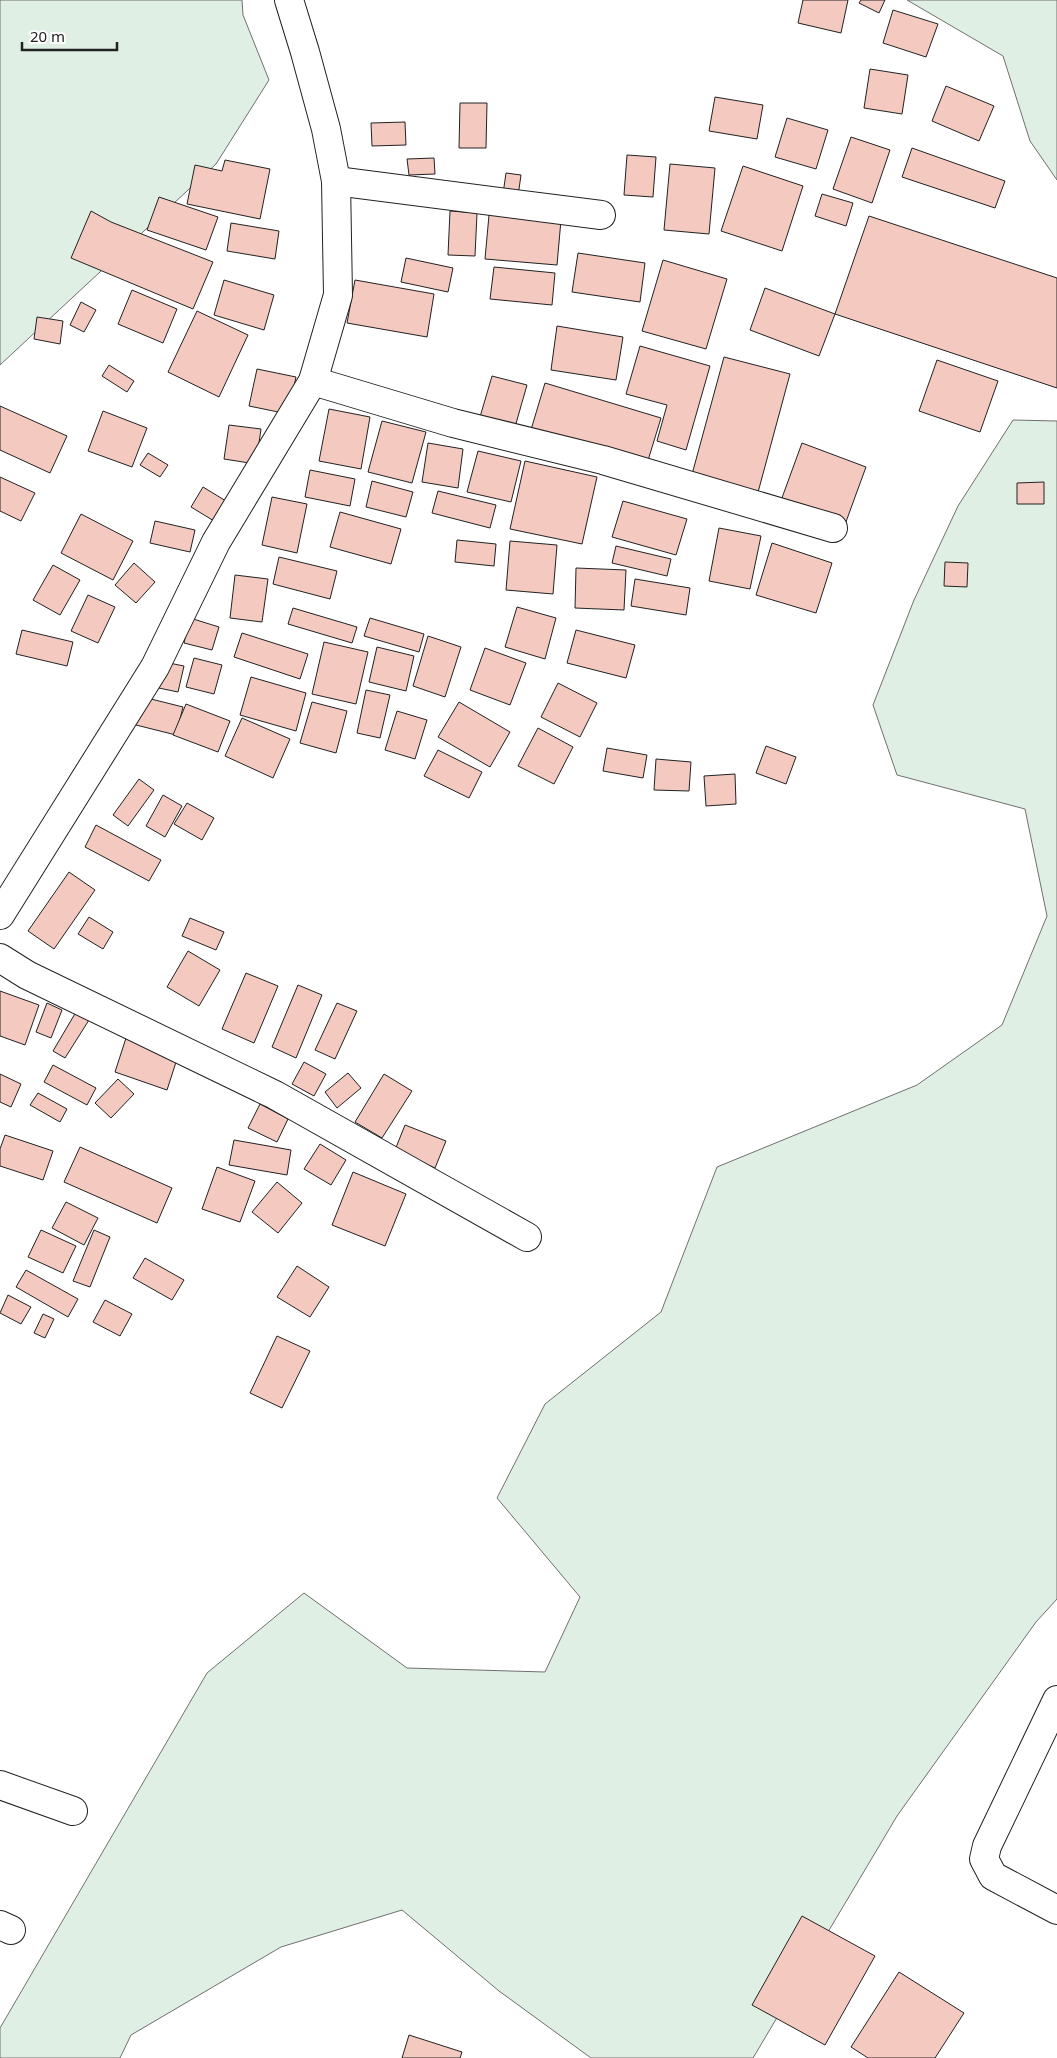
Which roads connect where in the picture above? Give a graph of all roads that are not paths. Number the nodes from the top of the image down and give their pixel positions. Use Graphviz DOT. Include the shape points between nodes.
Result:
graph roads {
  1 [pos="289,0"];
  2 [pos="336,181"];
  3 [pos="601,215"];
  4 [pos="313,381"];
  5 [pos="833,528"];
  6 [pos="0,915"];
  7 [pos="0,958"];
  8 [pos="526,1236"];
  9 [pos="1057,1700"];
  10 [pos="0,1785"];
  11 [pos="72,1811"];
  12 [pos="1057,1910"];
  1 -- 2 [label="street" via="326,129"];
  2 -- 3 [label="street"];
  2 -- 4 [label="street" via="338,295"];
  4 -- 5 [label="street" via="453,423 603,460"];
  4 -- 6 [label="street" via="216,542 155,667"];
  7 -- 8 [label="street" via="27,975 275,1094"];
  9 -- 12 [label="street" via="987,1846 984,1859 993,1876"];
  10 -- 11 [label="street"];
}
